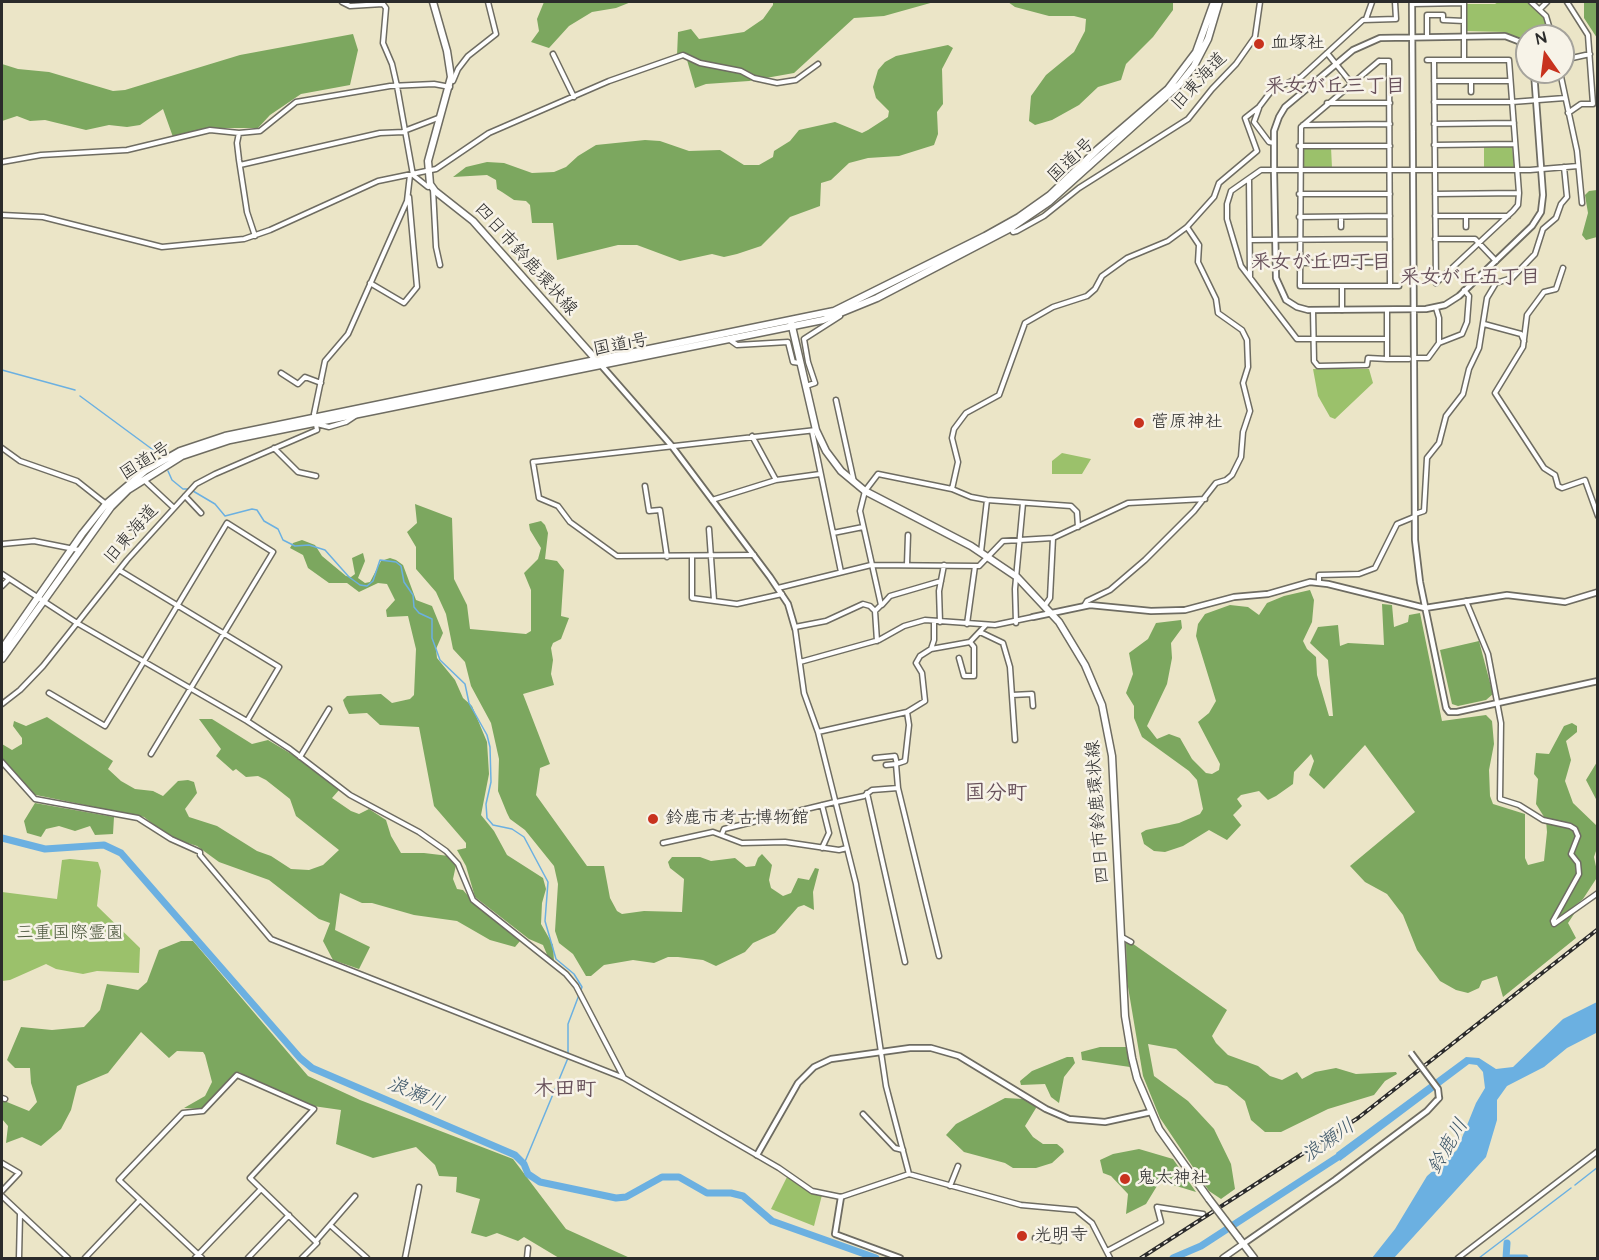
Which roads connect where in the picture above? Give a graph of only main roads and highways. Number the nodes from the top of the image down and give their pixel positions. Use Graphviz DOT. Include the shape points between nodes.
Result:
graph roads {
  1 [pos="433,2"];
  2 [pos="1214,2"];
  3 [pos="1219,2"];
  4 [pos="1010,226"];
  5 [pos="853,307"];
  6 [pos="792,325"];
  7 [pos="599,363"];
  8 [pos="441,395"];
  9 [pos="316,424"];
  10 [pos="211,443"];
  11 [pos="76,549"];
  12 [pos="41,599"];
  13 [pos="2,649"];
  14 [pos="2,659"];
  15 [pos="1243,1244"];
  16 [pos="1252,1256"];
  17 [pos="1223,1258"];
  1 -- 7 [label="main road, 四日市鈴鹿環状線" via="451,77 427,171 432,188 473,221"];
  2 -- 4 [label="main road, 国道1号" via="1201,42 1175,81 1050,195"];
  3 -- 4 [label="main road, 国道1号" via="1208,39 1179,85 1049,202"];
  4 -- 5 [label="main road, 国道1号"];
  5 -- 6 [label="main road, 国道1号"];
  5 -- 6 [label="main road, 国道1号" via="843,314"];
  6 -- 7 [label="main road, 国道1号"];
  6 -- 7 [label="main road, 国道1号"];
  6 -- 15 [label="main road, 四日市鈴鹿環状線, bridge" via="814,431 841,471 865,491 981,552 1017,577 1051,612 1085,665 1107,725 1114,773 1125,1016 1137,1078 1174,1151"];
  7 -- 8 [label="main road, 国道1号"];
  8 -- 9 [label="main road, 国道1号"];
  8 -- 9 [label="main road, 国道1号"];
  9 -- 10 [label="main road, 国道1号"];
  10 -- 11 [label="main road, 国道1号" via="143,479 119,498"];
  10 -- 11 [label="main road, 国道1号" via="155,465 127,484 106,504"];
  11 -- 12 [label="main road, 国道1号"];
  12 -- 13 [label="main road, 国道1号"];
  12 -- 14 [label="main road, 国道1号"];
  15 -- 16 [label="main road, 四日市鈴鹿環状線"];
  15 -- 17 [label="main road"];
}
